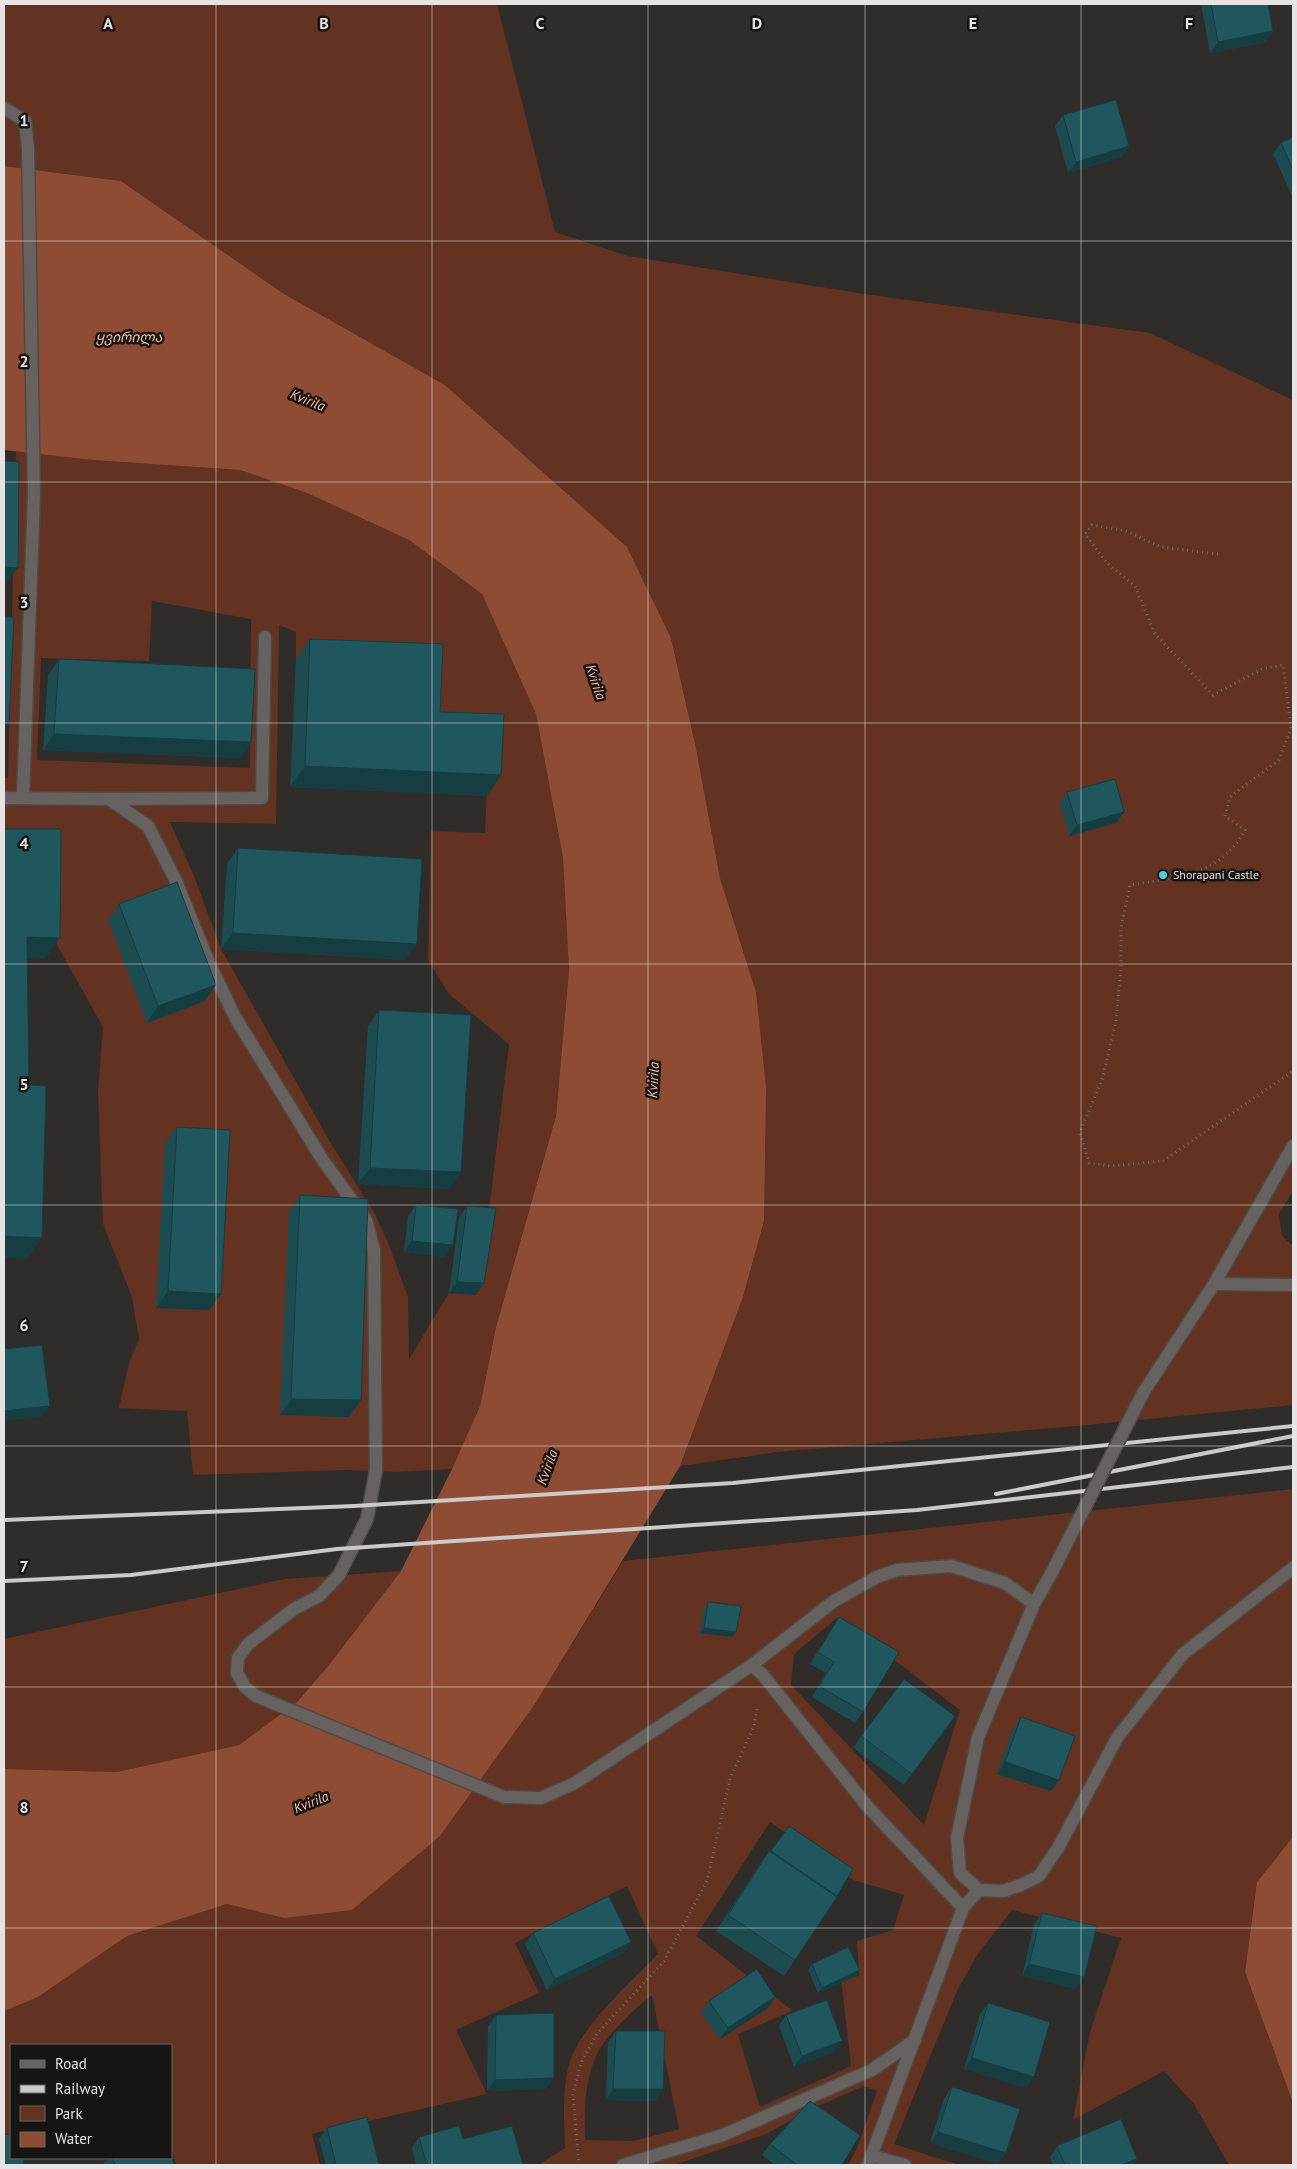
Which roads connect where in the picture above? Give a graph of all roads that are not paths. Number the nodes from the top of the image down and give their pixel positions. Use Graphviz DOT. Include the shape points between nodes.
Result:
graph roads {
  1 [pos="4,108"];
  2 [pos="265,637"];
  3 [pos="23,797"];
  4 [pos="4,798"];
  5 [pos="109,799"];
  6 [pos="1293,1146"];
  7 [pos="1214,1284"];
  8 [pos="1293,1286"];
  9 [pos="1293,1568"];
  10 [pos="1034,1604"];
  11 [pos="752,1665"];
  12 [pos="979,1890"];
  13 [pos="963,1908"];
  14 [pos="915,2040"];
  15 [pos="870,2161"];
  16 [pos="623,2165"];
  17 [pos="905,2165"];
  1 -- 3 [label="street" via="25,121 28,149 34,495"];
  2 -- 5 [label="street" via="262,798"];
  3 -- 4 [label="street"];
  3 -- 5 [label="street"];
  5 -- 11 [label="street" via="148,826 176,881 208,963 235,1017 322,1159 366,1220 374,1250 376,1470 367,1519 339,1575 319,1596 294,1609 248,1644 238,1658 237,1673 245,1687 256,1696 504,1797 540,1798 575,1783"];
  6 -- 7 [label="street"];
  7 -- 8 [label="street"];
  7 -- 10 [label="street, bridge" via="1143,1393"];
  9 -- 12 [label="street" via="1183,1654 1117,1738 1058,1848 1039,1876 1003,1891"];
  10 -- 11 [label="street" via="1005,1583 951,1566 897,1570 877,1577 834,1601"];
  10 -- 12 [label="street" via="978,1737 957,1838 960,1873"];
  11 -- 13 [label="street" via="868,1807"];
  12 -- 13 [label="street"];
  13 -- 14 [label="street"];
  14 -- 15 [label="street"];
  14 -- 16 [label="street" via="872,2070 723,2135"];
  15 -- 17 [label="street"];
}
